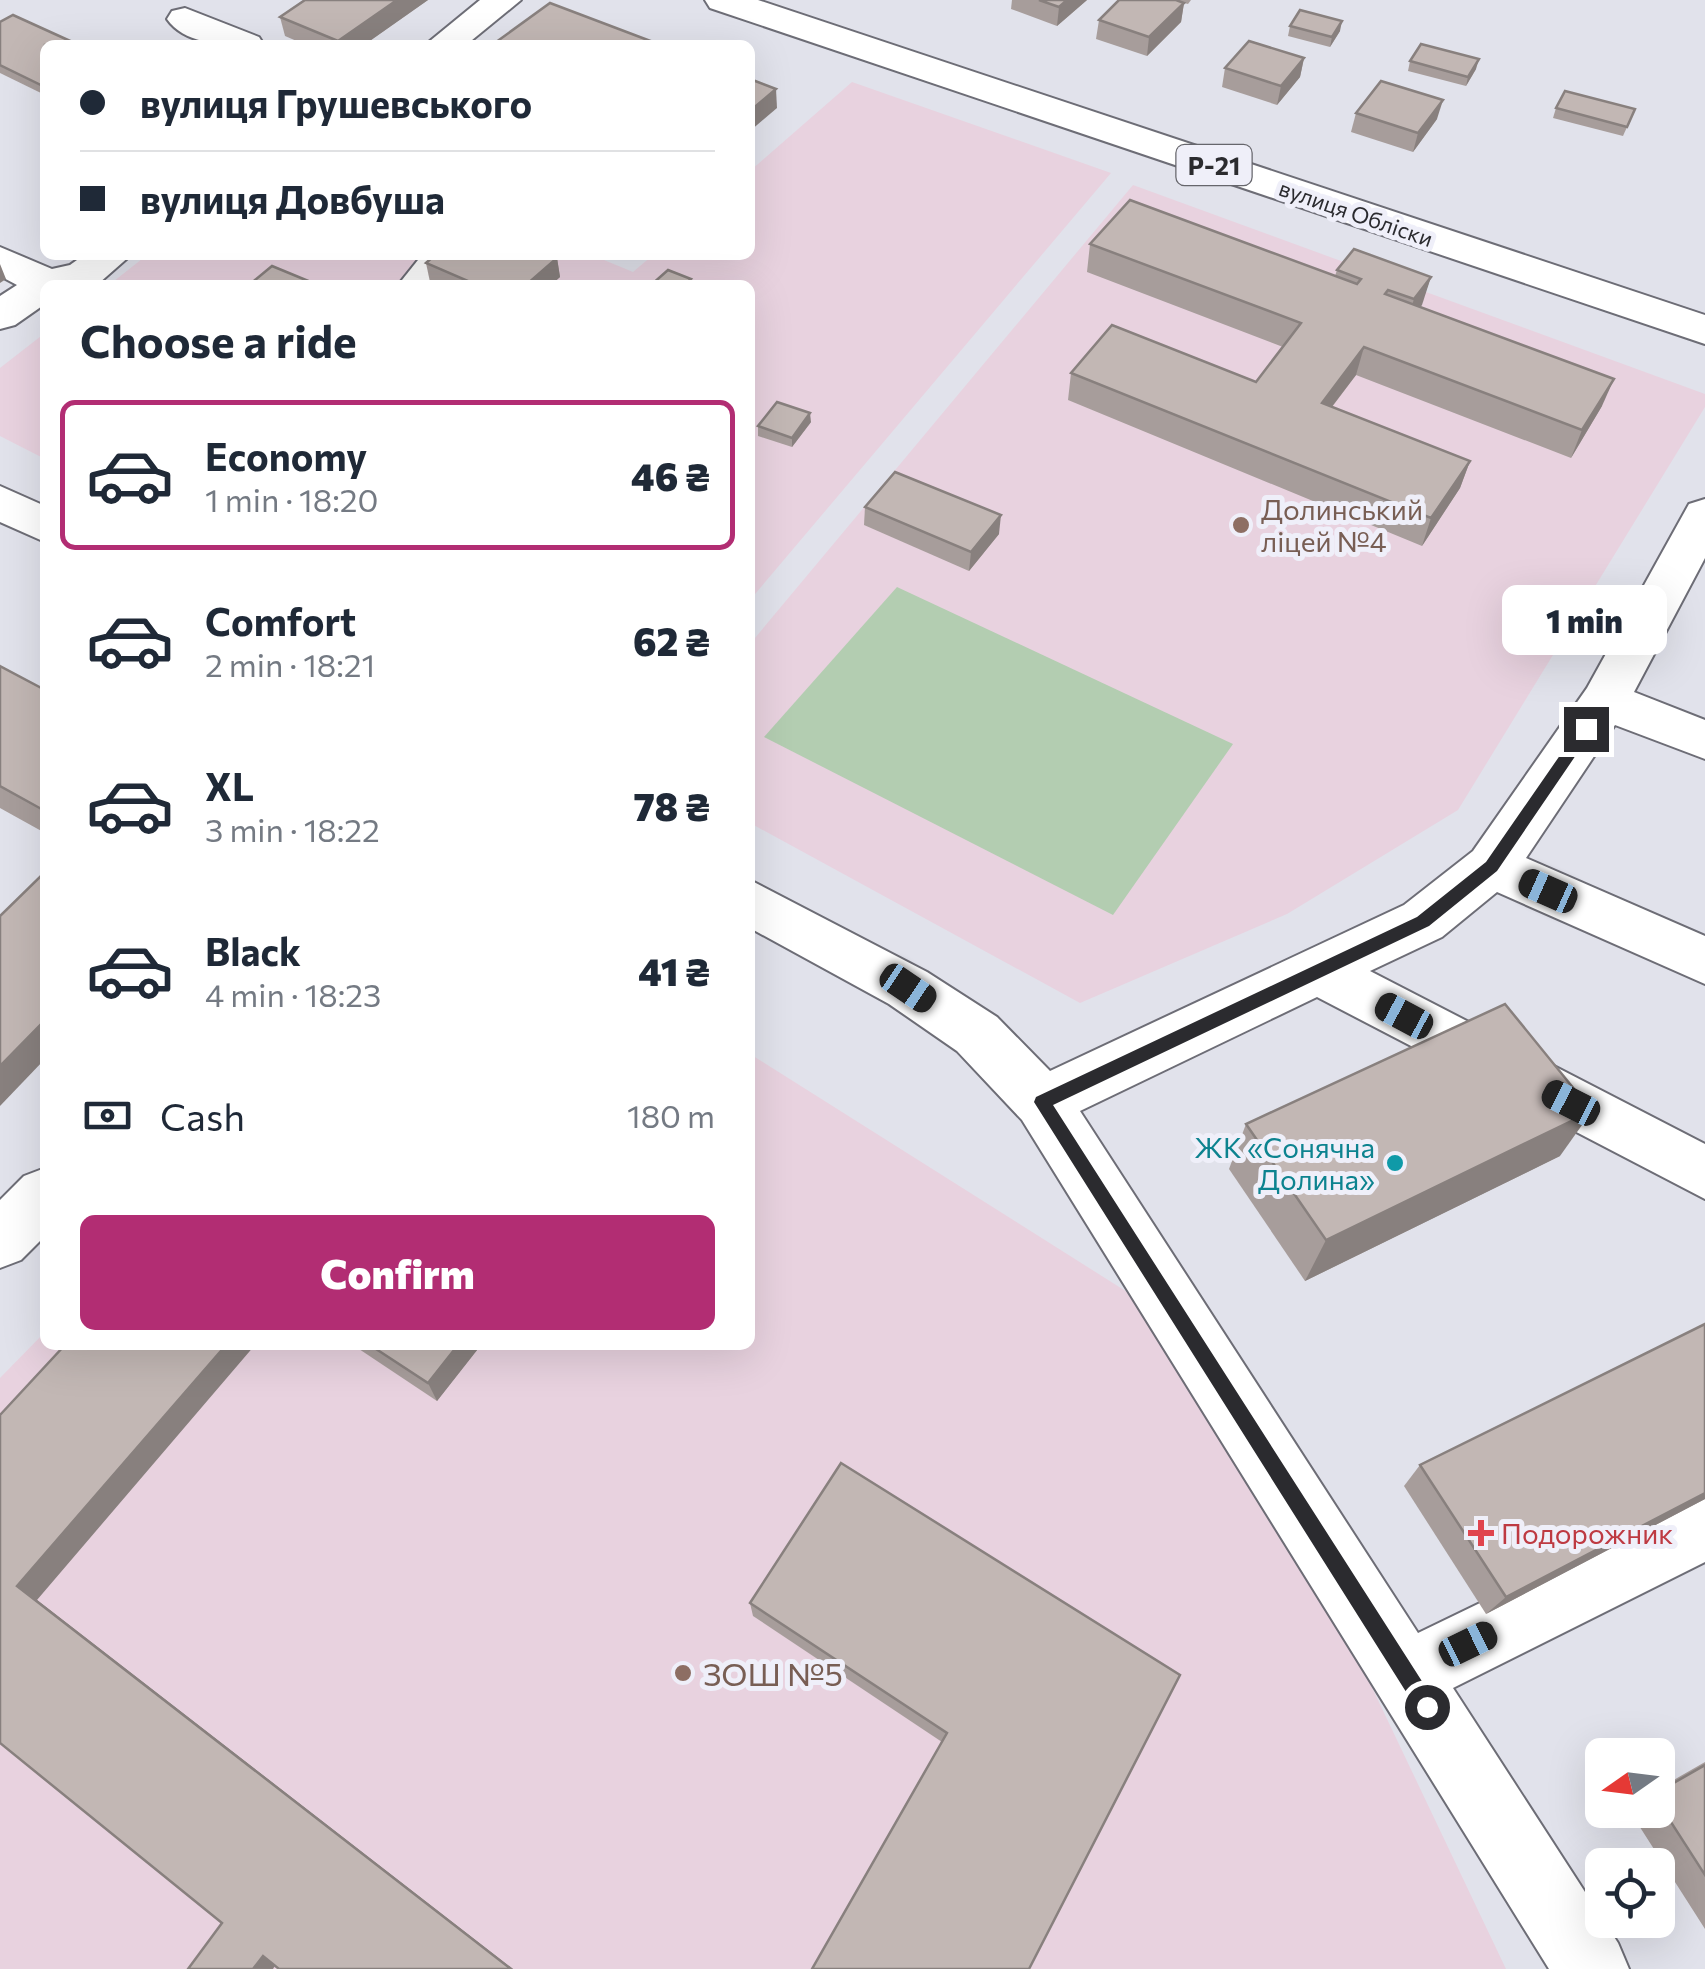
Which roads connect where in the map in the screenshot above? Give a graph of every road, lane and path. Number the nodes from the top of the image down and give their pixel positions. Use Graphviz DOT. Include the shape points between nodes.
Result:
graph roads {
  1 [pos="503,0"];
  2 [pos="723,0"];
  3 [pos="185,20"];
  4 [pos="234,40"];
  5 [pos="450,40"];
  6 [pos="0,260"];
  7 [pos="104,260"];
  8 [pos="440,260"];
  9 [pos="40,280"];
  10 [pos="63,280"];
  11 [pos="423,280"];
  12 [pos="40,289"];
  13 [pos="0,316"];
  14 [pos="1705,330"];
  15 [pos="0,502"];
  16 [pos="40,523"];
  17 [pos="1700,534"];
  18 [pos="1605,701"];
  19 [pos="1705,740"];
  20 [pos="1492,866"];
  21 [pos="755,905"];
  22 [pos="1705,960"];
  23 [pos="1320,972"];
  24 [pos="1042,1102"];
  25 [pos="1705,1173"];
  26 [pos="1705,1527"];
  27 [pos="1406,1674"];
  28 [pos="1592,1969"];
  1 -- 5 [label="street"];
  2 -- 14 [label="street, вулиця Обліски / Р-21"];
  3 -- 4 [label="street"];
  6 -- 9 [label="street"];
  7 -- 10 [label="street"];
  8 -- 11 [label="street"];
  12 -- 13 [label="street"];
  15 -- 16 [label="street"];
  17 -- 18 [label="street"];
  18 -- 19 [label="street"];
  18 -- 20 [label="street"];
  20 -- 22 [label="street"];
  20 -- 23 [label="street" via="1423,922"];
  21 -- 24 [label="street" via="908,988 976,1034"];
  23 -- 24 [label="street"];
  23 -- 25 [label="street"];
  24 -- 27 [label="street"];
  26 -- 27 [label="street"];
  27 -- 28 [label="street"];
}
